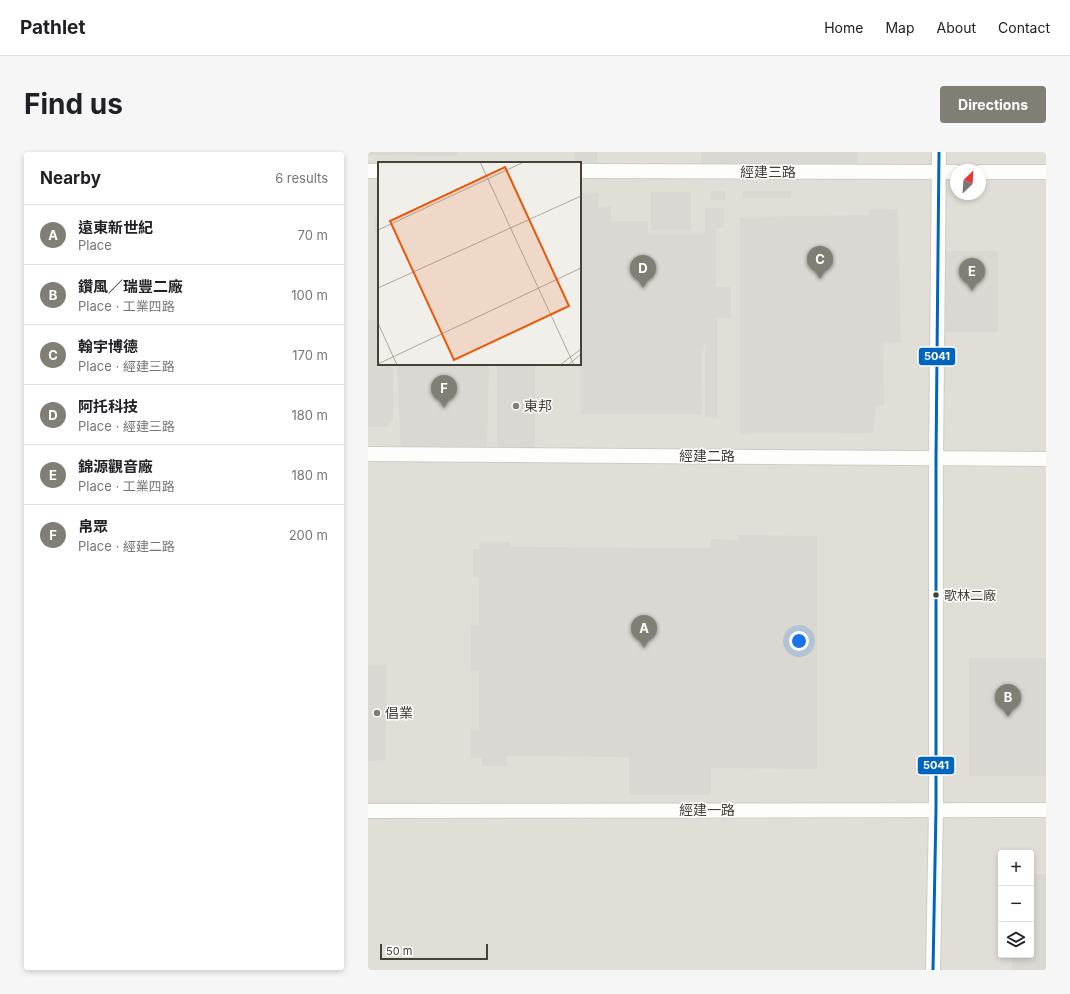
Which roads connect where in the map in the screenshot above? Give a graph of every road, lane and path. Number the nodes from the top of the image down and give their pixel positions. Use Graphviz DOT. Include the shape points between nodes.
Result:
graph roads {
  1 [pos="939,152"];
  2 [pos="581,171"];
  3 [pos="939,172"];
  4 [pos="950,172"];
  5 [pos="986,172"];
  6 [pos="1046,172"];
  7 [pos="368,454"];
  8 [pos="936,458"];
  9 [pos="1046,459"];
  10 [pos="936,809"];
  11 [pos="1046,810"];
  12 [pos="368,811"];
  13 [pos="933,970"];
  1 -- 3 [label="street"];
  2 -- 3 [label="street, 經建三路"];
  3 -- 4 [label="street, 經建三路"];
  3 -- 8 [label="street"];
  5 -- 6 [label="street"];
  7 -- 8 [label="street, 經建二路"];
  8 -- 9 [label="street, 經建二路"];
  8 -- 10 [label="street"];
  10 -- 11 [label="street, 經建一路"];
  10 -- 12 [label="street, 經建一路"];
  10 -- 13 [label="street"];
}
